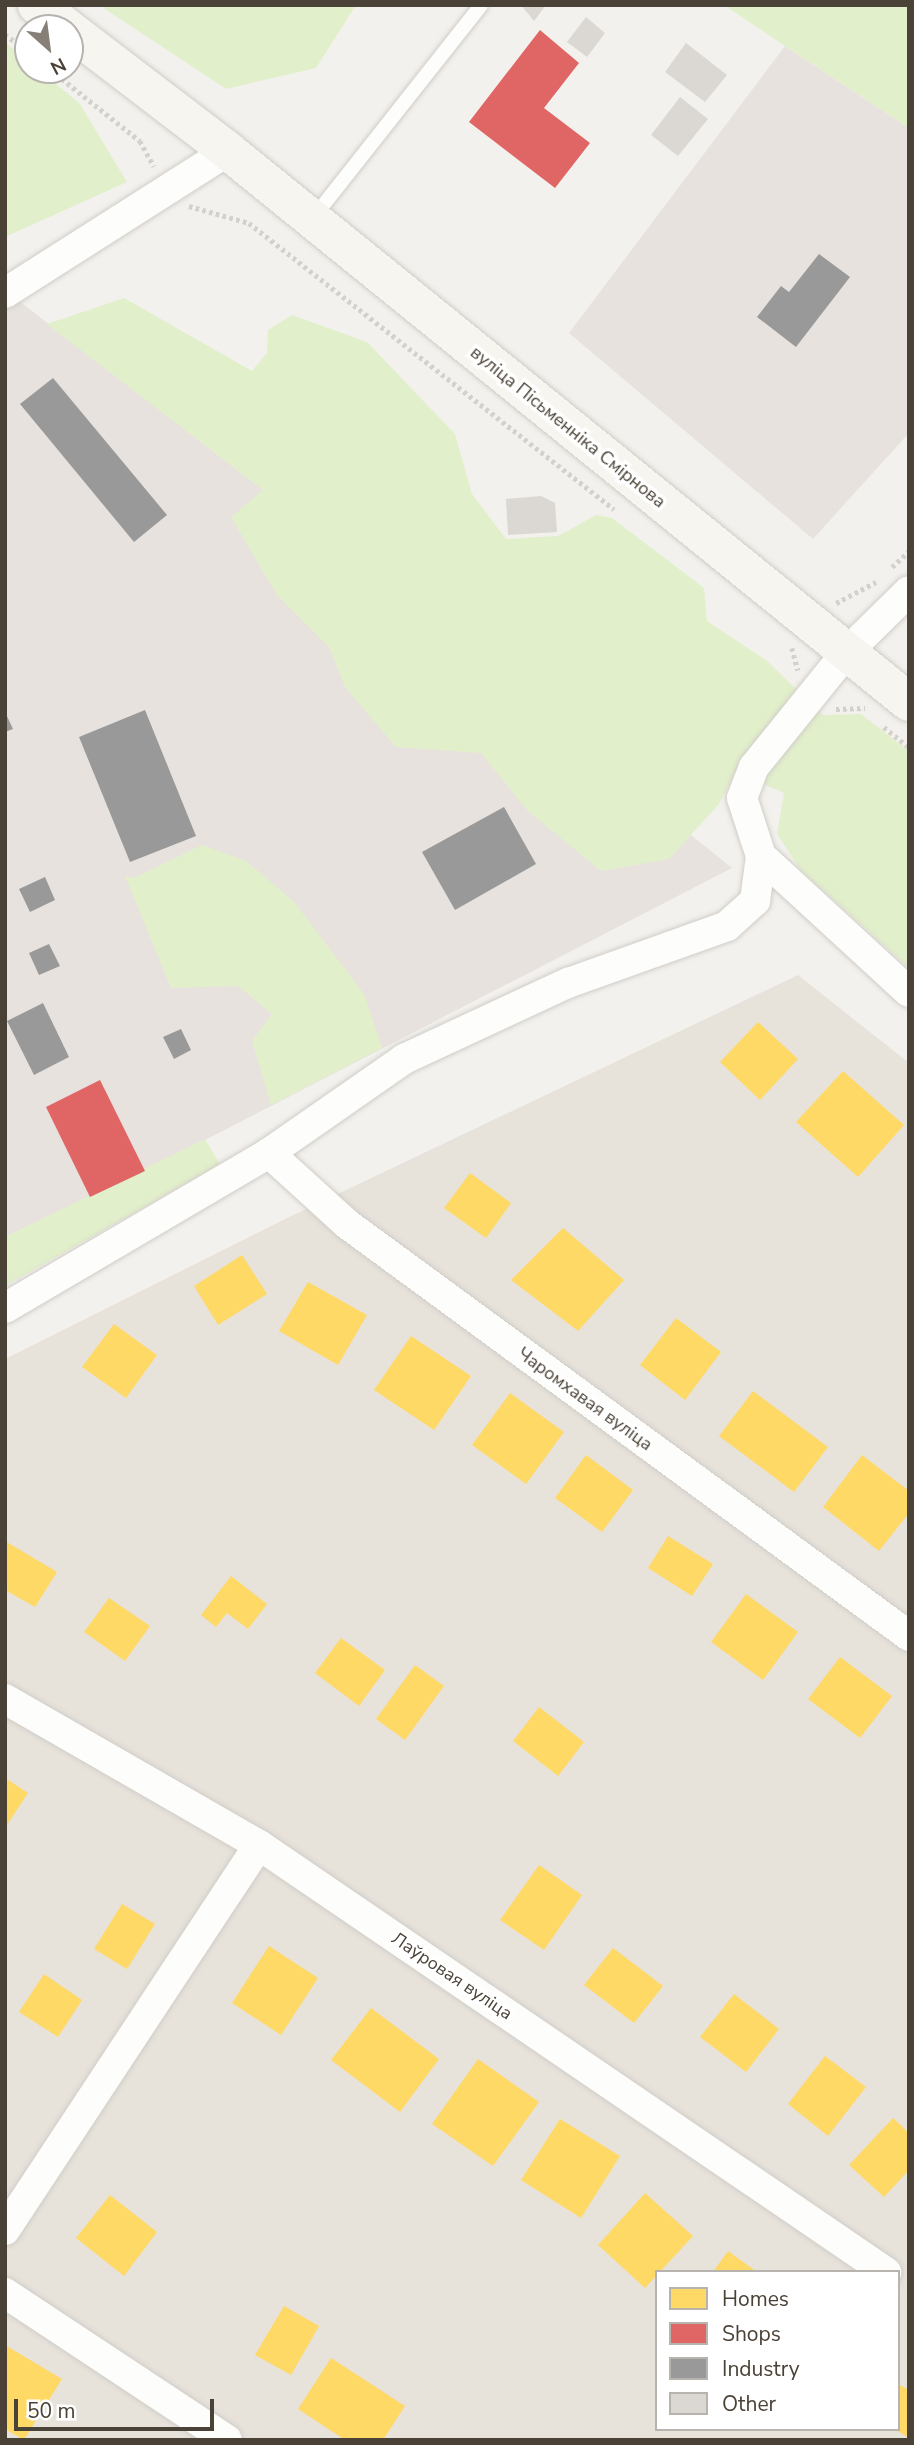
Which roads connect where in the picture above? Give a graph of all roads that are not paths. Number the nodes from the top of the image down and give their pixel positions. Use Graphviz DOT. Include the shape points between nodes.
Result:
graph roads {
  1 [pos="481,5"];
  2 [pos="84,41"];
  3 [pos="228,151"];
  4 [pos="312,219"];
  5 [pos="7,291"];
  6 [pos="909,590"];
  7 [pos="846,653"];
  8 [pos="909,702"];
  9 [pos="761,856"];
  10 [pos="909,992"];
  11 [pos="269,1153"];
  12 [pos="5,1308"];
  13 [pos="909,1636"];
  14 [pos="5,1699"];
  15 [pos="259,1845"];
  16 [pos="5,2230"];
  17 [pos="883,2270"];
  18 [pos="5,2293"];
  19 [pos="227,2440"];
  1 -- 4 [label="lane"];
  2 -- 3 [label="main road, вуліца Пісьменніка Смірнова"];
  3 -- 4 [label="main road, вуліца Пісьменніка Смірнова"];
  3 -- 5 [label="street"];
  4 -- 7 [label="main road, вуліца Пісьменніка Смірнова"];
  6 -- 7 [label="street"];
  7 -- 8 [label="main road, вуліца Пісьменніка Смірнова"];
  7 -- 9 [label="street" via="754,767 742,799"];
  9 -- 10 [label="street"];
  9 -- 11 [label="street" via="755,901 727,926 568,983 404,1059"];
  11 -- 12 [label="street"];
  11 -- 13 [label="street, Чаромхавая вуліца" via="347,1224"];
  14 -- 15 [label="street, Лаўровая вуліца"];
  15 -- 16 [label="street"];
  15 -- 17 [label="street, Лаўровая вуліца"];
  18 -- 19 [label="street"];
}
